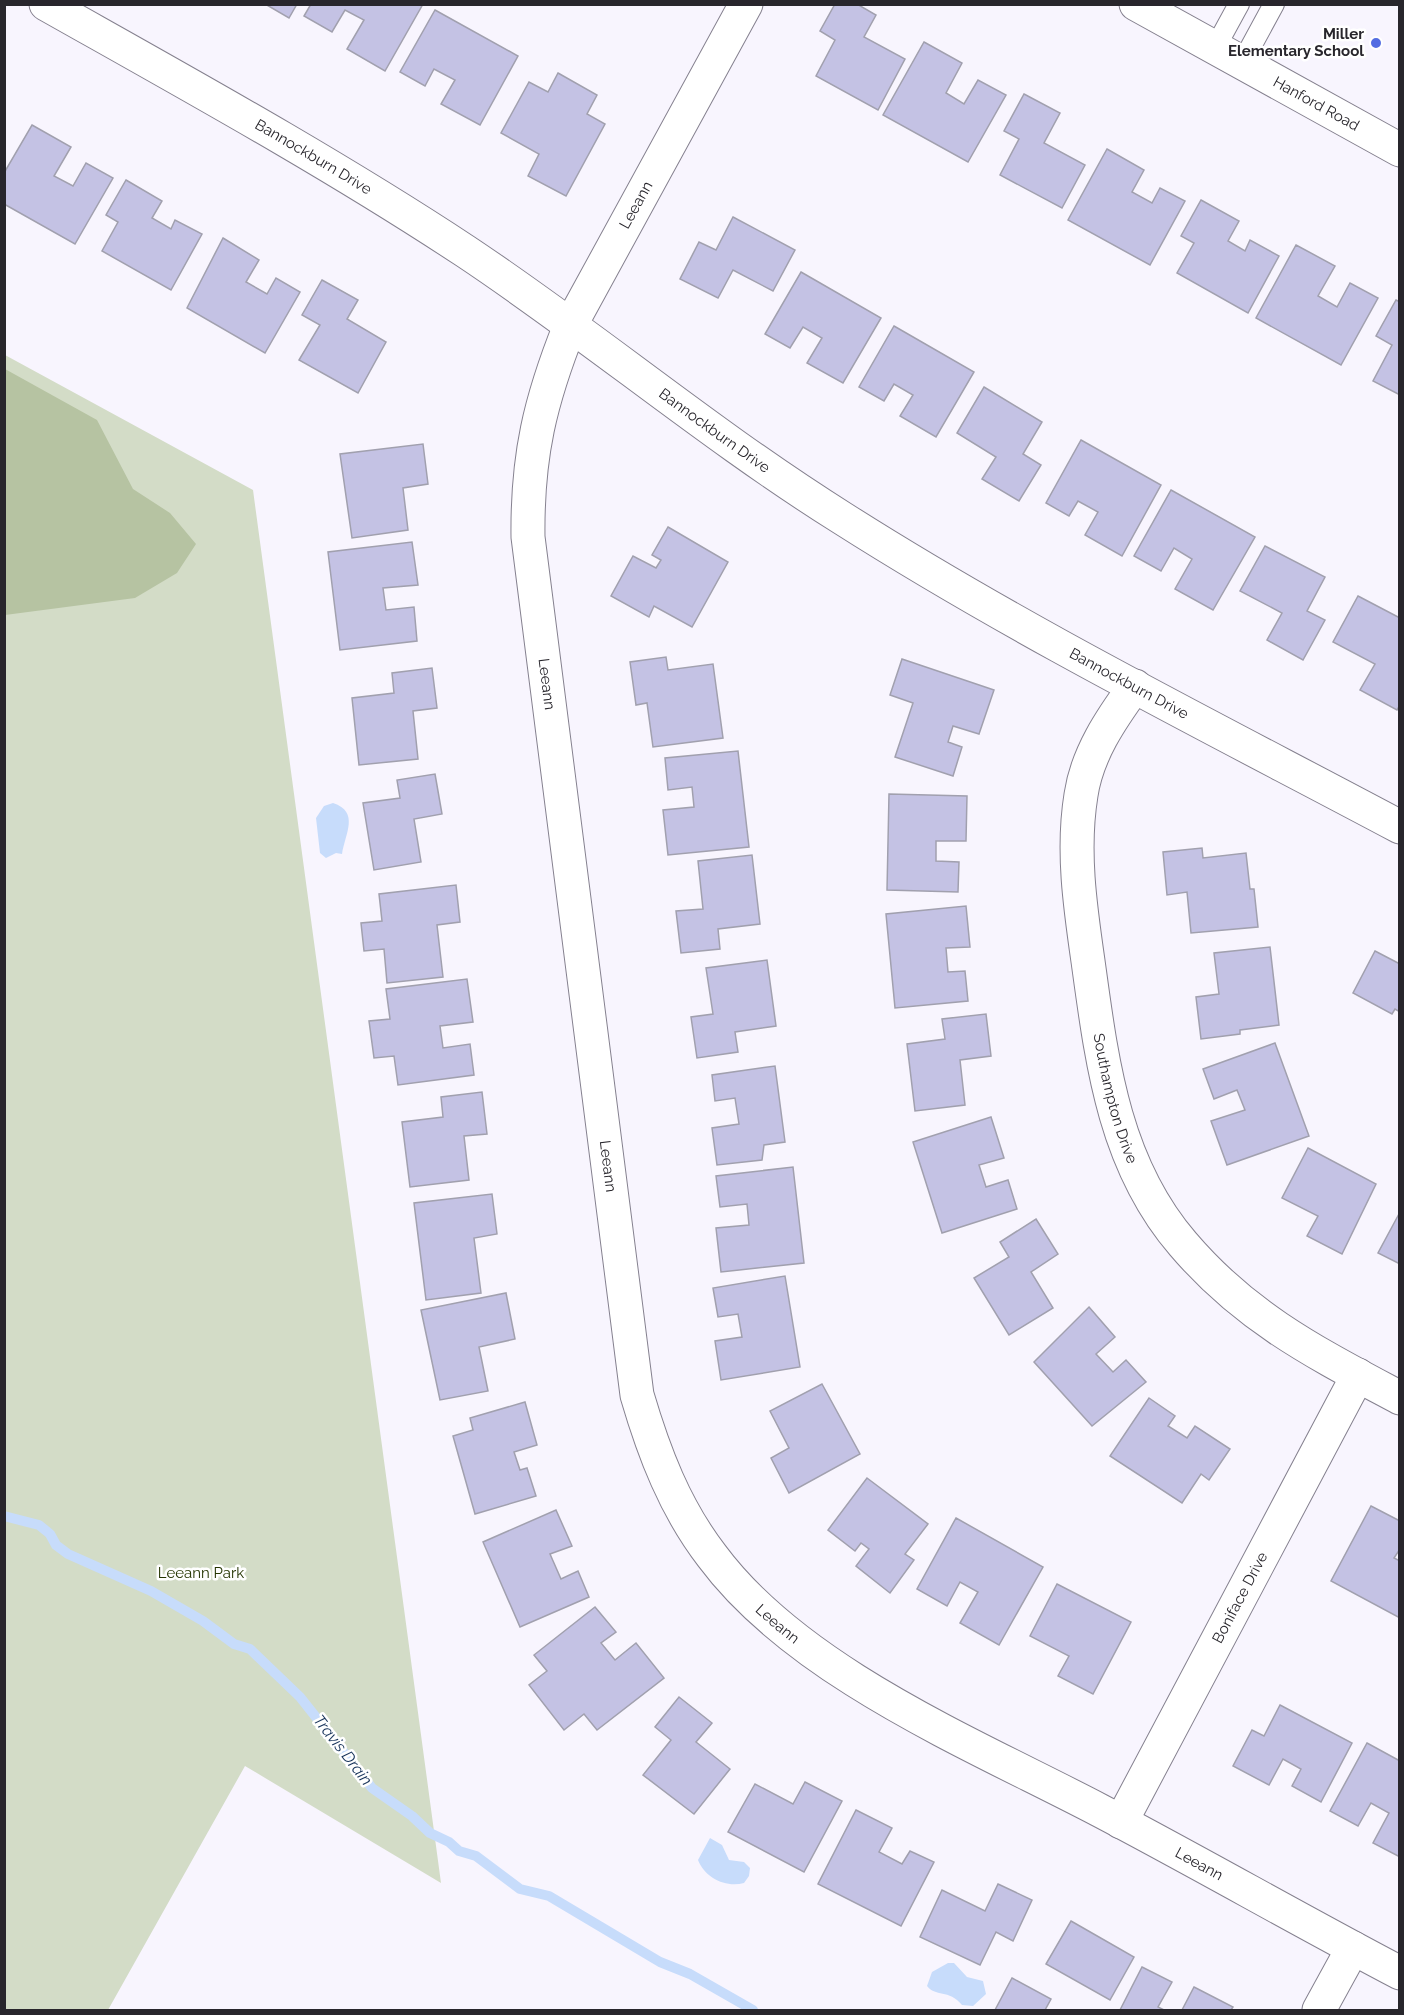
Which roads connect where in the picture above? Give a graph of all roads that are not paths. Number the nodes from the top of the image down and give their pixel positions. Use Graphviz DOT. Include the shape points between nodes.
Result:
graph roads {
  1 [pos="46,4"];
  2 [pos="746,4"];
  3 [pos="1136,4"];
  4 [pos="1239,4"];
  5 [pos="1274,4"];
  6 [pos="1229,55"];
  7 [pos="1400,150"];
  8 [pos="570,327"];
  9 [pos="1135,686"];
  10 [pos="1400,826"];
  11 [pos="1358,1376"];
  12 [pos="1400,1398"];
  13 [pos="1121,1822"];
  14 [pos="1353,1948"];
  15 [pos="1400,1973"];
  16 [pos="1319,2010"];
  1 -- 8 [label="street, Bannockburn Drive" via="383,198"];
  2 -- 8 [label="street, Leeann"];
  3 -- 6 [label="street, Hanford Road"];
  4 -- 6 [label="lane"];
  5 -- 6 [label="lane"];
  6 -- 7 [label="street, Hanford Road"];
  8 -- 9 [label="street, Bannockburn Drive" via="728,443 843,519"];
  8 -- 13 [label="street, Leeann" via="549,380 534,435 527,486 528,537 637,1395 653,1450 682,1512 712,1557 754,1603 801,1643 892,1702"];
  9 -- 10 [label="street, Bannockburn Drive"];
  9 -- 11 [label="street, Southampton Drive" via="1111,718 1093,754 1081,793 1077,833 1078,892 1101,1059 1116,1122 1154,1205 1209,1273 1273,1327"];
  11 -- 12 [label="street, Southampton Drive"];
  11 -- 13 [label="street, Boniface Drive"];
  13 -- 14 [label="street, Leeann"];
  14 -- 15 [label="street, Leeann"];
  14 -- 16 [label="street"];
}
